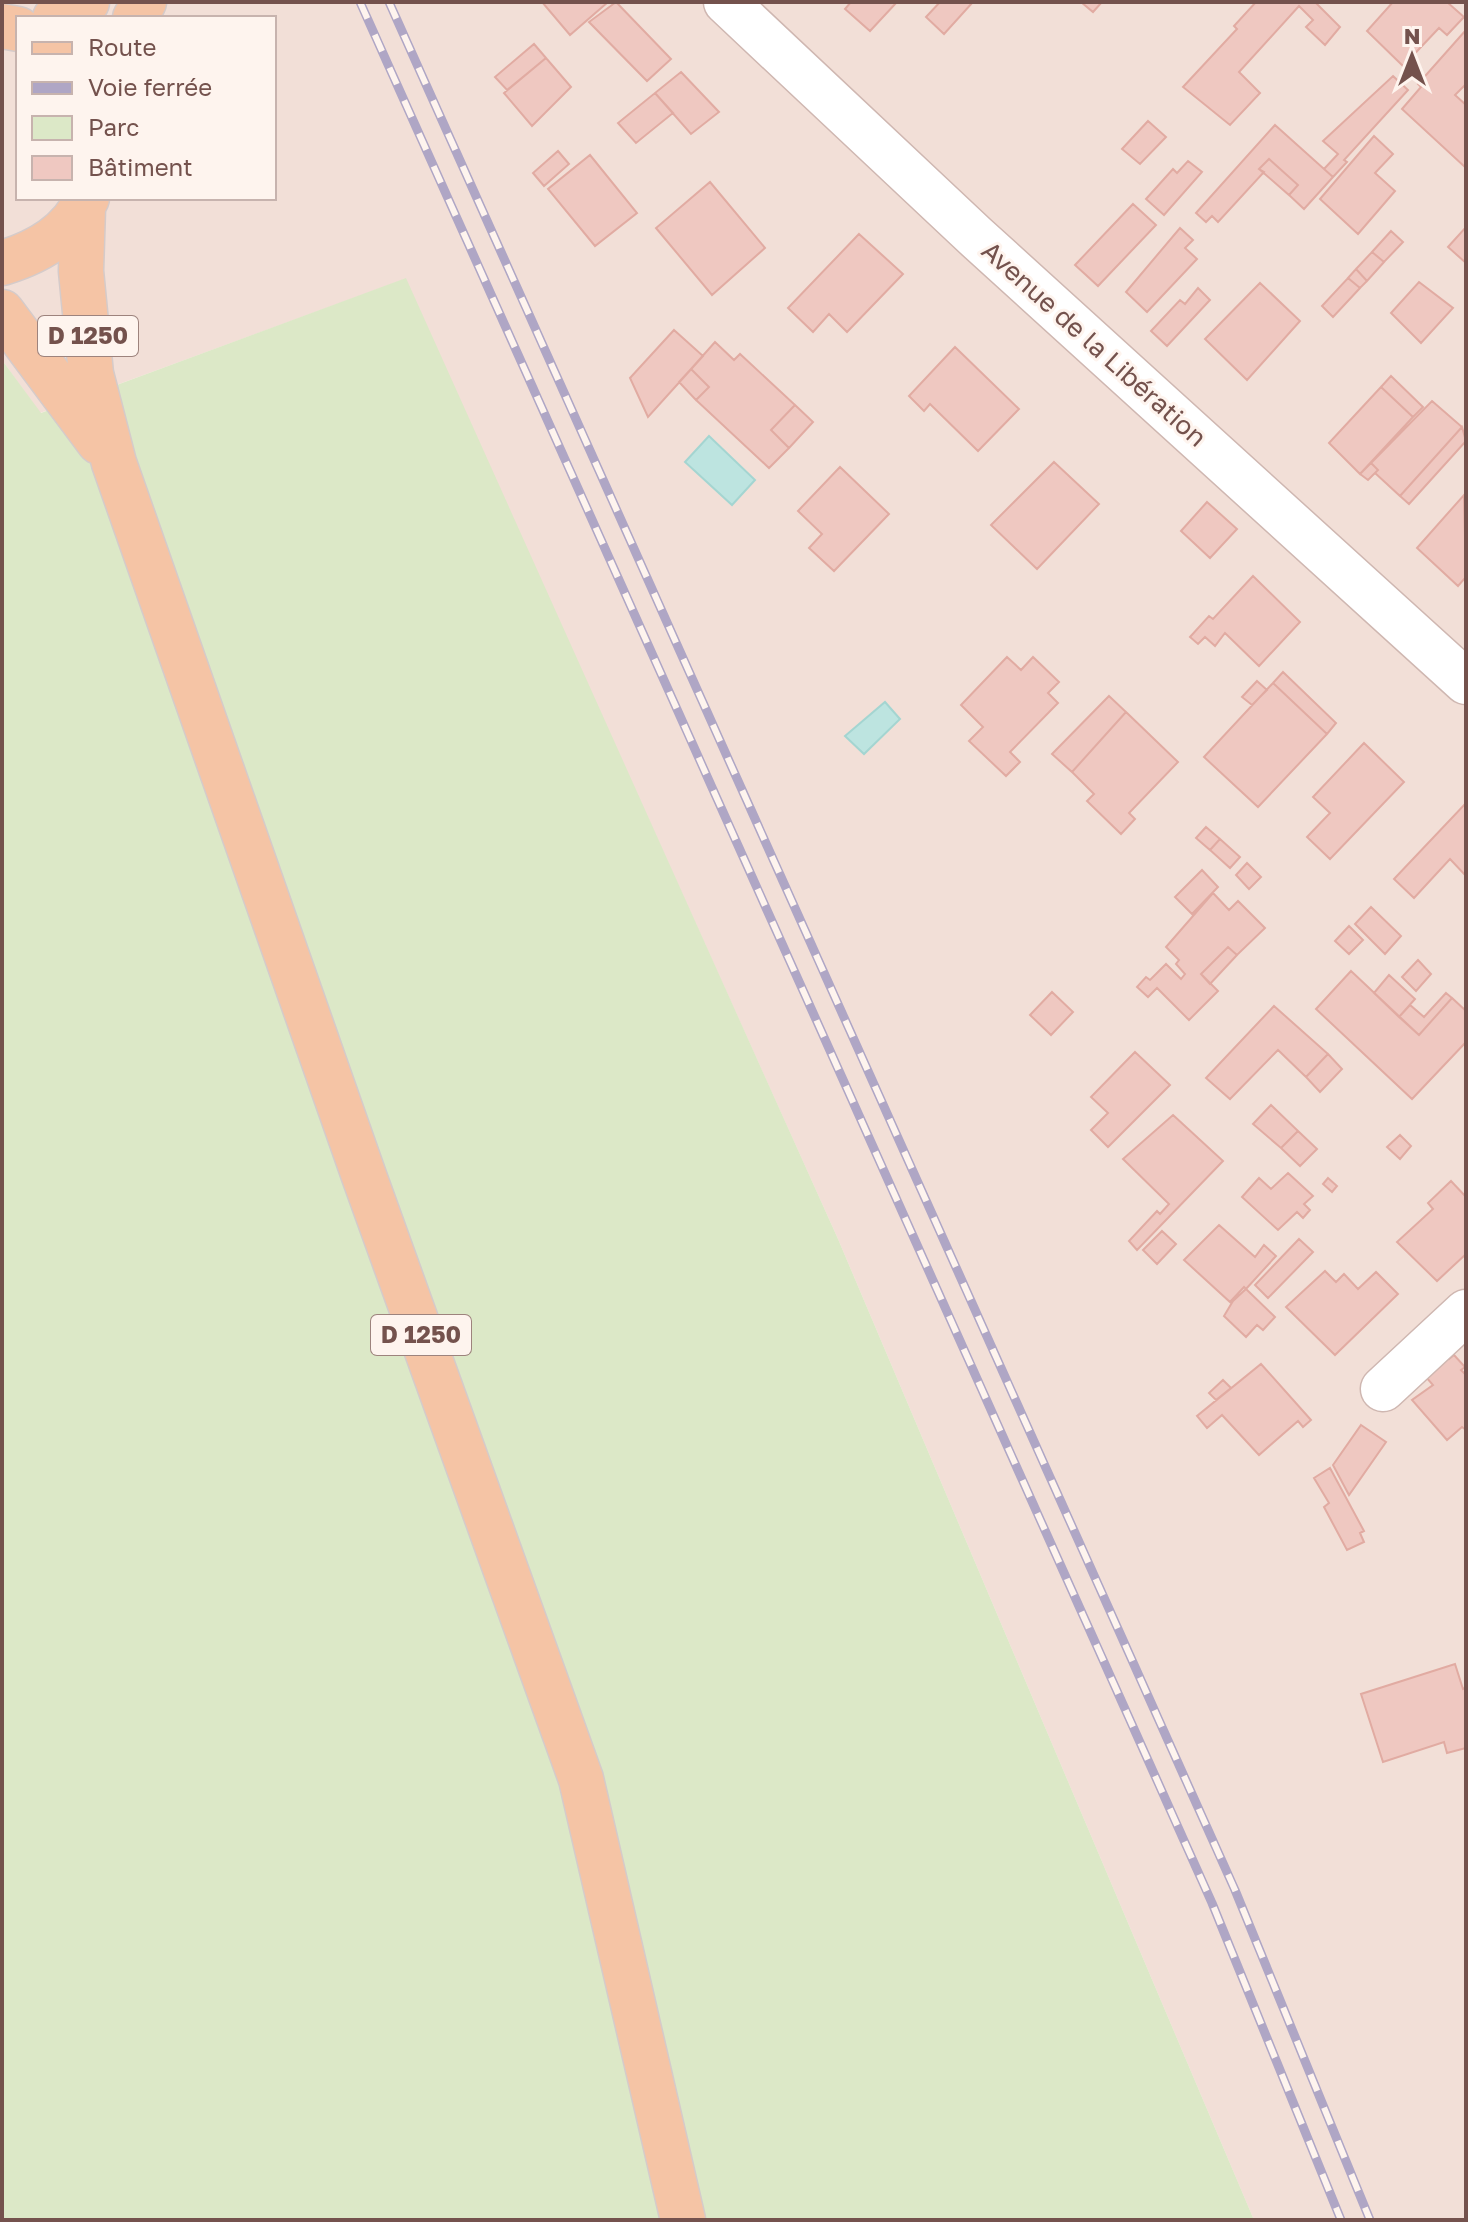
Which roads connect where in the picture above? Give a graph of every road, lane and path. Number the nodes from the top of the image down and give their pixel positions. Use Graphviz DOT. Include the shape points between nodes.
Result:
graph roads {
  1 [pos="87,2"];
  2 [pos="726,2"];
  3 [pos="59,16"];
  4 [pos="85,202"];
  5 [pos="2,263"];
  6 [pos="2,312"];
  7 [pos="114,463"];
  8 [pos="1466,682"];
  9 [pos="1466,1312"];
  10 [pos="1383,1389"];
  11 [pos="683,2220"];
  1 -- 3 [label="main road"];
  2 -- 8 [label="street, Avenue de la Libération"];
  4 -- 5 [label="main road" via="61,234 31,254"];
  4 -- 7 [label="main road, D 1250" via="81,271 91,374"];
  6 -- 7 [label="main road, D 1250"];
  7 -- 11 [label="main road, D 1250" via="581,1779"];
  9 -- 10 [label="street"];
}
